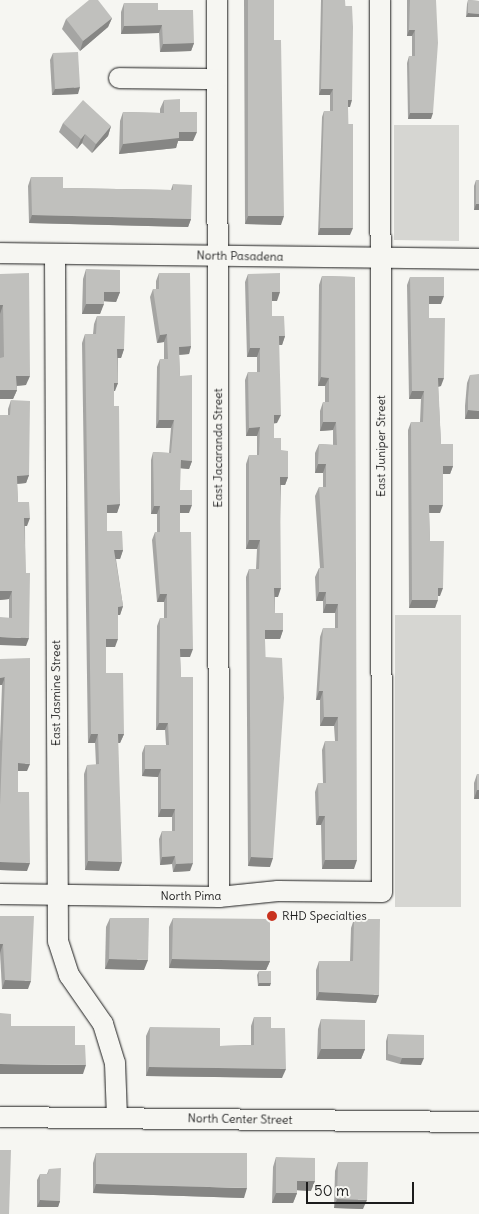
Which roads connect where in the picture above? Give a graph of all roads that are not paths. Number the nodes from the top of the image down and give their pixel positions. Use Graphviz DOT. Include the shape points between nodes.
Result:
graph roads {
  1 [pos="217,0"];
  2 [pos="380,0"];
  3 [pos="119,78"];
  4 [pos="217,79"];
  5 [pos="0,253"];
  6 [pos="55,254"];
  7 [pos="217,256"];
  8 [pos="380,258"];
  9 [pos="479,259"];
  10 [pos="382,892"];
  11 [pos="0,894"];
  12 [pos="57,895"];
  13 [pos="220,897"];
  14 [pos="0,1117"];
  15 [pos="117,1118"];
  16 [pos="479,1122"];
  1 -- 4 [label="street, East Jacaranda Street"];
  2 -- 8 [label="street, East Juniper Street"];
  3 -- 4 [label="street"];
  4 -- 7 [label="street, East Jacaranda Street"];
  5 -- 6 [label="street, North Pasadena"];
  6 -- 7 [label="street, North Pasadena"];
  6 -- 12 [label="street, East Jasmine Street"];
  7 -- 8 [label="street, North Pasadena"];
  7 -- 13 [label="street, East Jacaranda Street"];
  8 -- 9 [label="street, North Pasadena"];
  8 -- 10 [label="street, East Juniper Street"];
  10 -- 13 [label="street, North Pima" via="278,891"];
  11 -- 12 [label="street, North Pima"];
  12 -- 13 [label="street, North Pima"];
  12 -- 15 [label="street, East Jasmine Street" via="58,941 69,975 104,1024 115,1063"];
  14 -- 15 [label="street, North Center Street"];
  15 -- 16 [label="street, North Center Street"];
}
